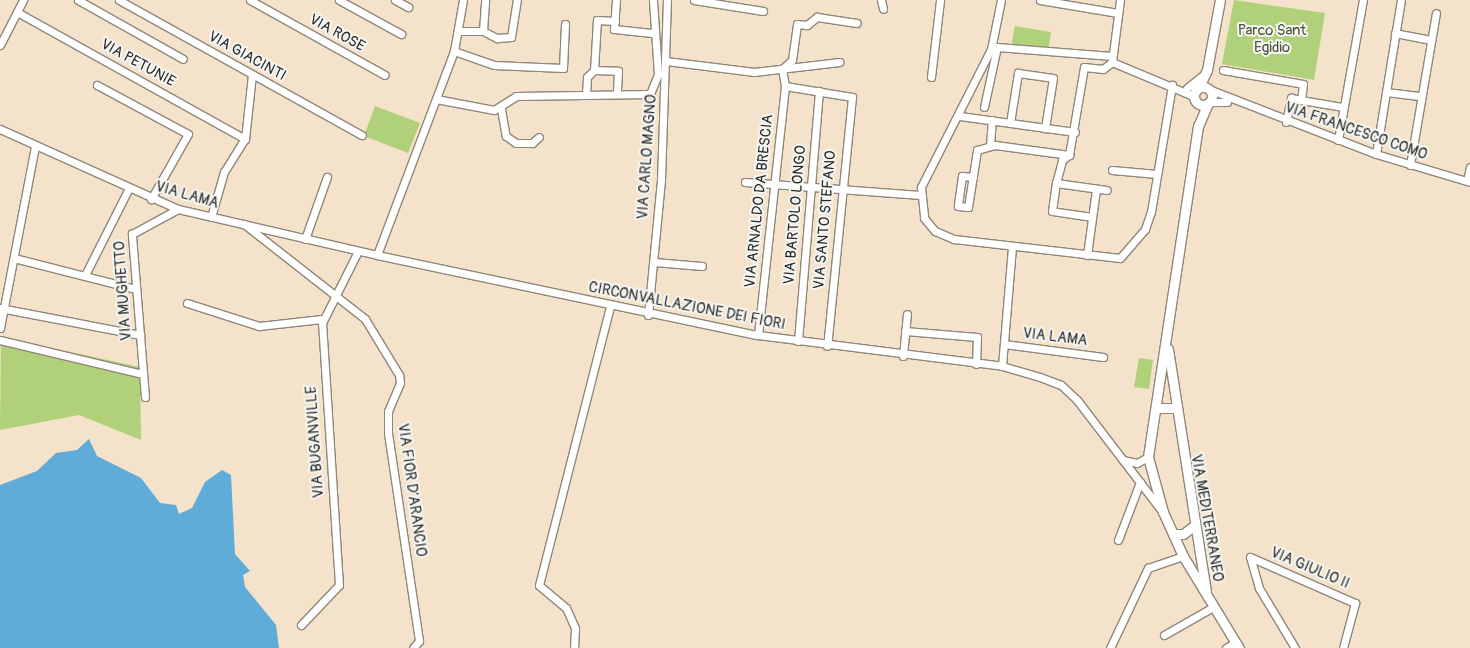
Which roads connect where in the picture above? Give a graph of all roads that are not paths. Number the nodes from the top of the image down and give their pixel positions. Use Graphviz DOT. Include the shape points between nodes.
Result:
graph roads {
  1 [pos="23,0"];
  2 [pos="78,0"];
  3 [pos="119,0"];
  4 [pos="250,0"];
  5 [pos="338,0"];
  6 [pos="395,0"];
  7 [pos="464,0"];
  8 [pos="485,0"];
  9 [pos="517,0"];
  10 [pos="616,0"];
  11 [pos="653,0"];
  12 [pos="667,0"];
  13 [pos="694,0"];
  14 [pos="881,0"];
  15 [pos="940,0"];
  16 [pos="1001,0"];
  17 [pos="1040,0"];
  18 [pos="1120,0"];
  19 [pos="1220,0"];
  20 [pos="1363,0"];
  21 [pos="1400,0"];
  22 [pos="408,7"];
  23 [pos="883,9"];
  24 [pos="763,10"];
  25 [pos="17,12"];
  26 [pos="1118,13"];
  27 [pos="1436,13"];
  28 [pos="615,21"];
  29 [pos="857,23"];
  30 [pos="565,24"];
  31 [pos="460,31"];
  32 [pos="483,31"];
  33 [pos="652,33"];
  34 [pos="401,34"];
  35 [pos="1395,34"];
  36 [pos="1431,40"];
  37 [pos="0,45"];
  38 [pos="454,51"];
  39 [pos="183,59"];
  40 [pos="1112,59"];
  41 [pos="666,61"];
  42 [pos="839,62"];
  43 [pos="782,69"];
  44 [pos="594,70"];
  45 [pos="1207,70"];
  46 [pos="1223,70"];
  47 [pos="662,74"];
  48 [pos="252,75"];
  49 [pos="385,75"];
  50 [pos="931,76"];
  51 [pos="97,85"];
  52 [pos="1172,85"];
  53 [pos="785,86"];
  54 [pos="1187,88"];
  55 [pos="1210,89"];
  56 [pos="820,91"];
  57 [pos="1386,92"];
  58 [pos="586,93"];
  59 [pos="617,93"];
  60 [pos="1197,93"];
  61 [pos="1422,96"];
  62 [pos="436,99"];
  63 [pos="1301,100"];
  64 [pos="1209,102"];
  65 [pos="1235,103"];
  66 [pos="984,107"];
  67 [pos="1343,108"];
  68 [pos="501,109"];
  69 [pos="960,116"];
  70 [pos="992,120"];
  71 [pos="1286,122"];
  72 [pos="1010,123"];
  73 [pos="1198,126"];
  74 [pos="1045,128"];
  75 [pos="0,129"];
  76 [pos="1075,132"];
  77 [pos="362,135"];
  78 [pos="539,137"];
  79 [pos="245,138"];
  80 [pos="1338,140"];
  81 [pos="35,146"];
  82 [pos="990,146"];
  83 [pos="1376,154"];
  84 [pos="1069,155"];
  85 [pos="1410,165"];
  86 [pos="1470,167"];
  87 [pos="1112,170"];
  88 [pos="1157,174"];
  89 [pos="327,177"];
  90 [pos="972,177"];
  91 [pos="1469,181"];
  92 [pos="746,182"];
  93 [pos="1056,184"];
  94 [pos="775,185"];
  95 [pos="810,188"];
  96 [pos="1096,189"];
  97 [pos="128,190"];
  98 [pos="840,190"];
  99 [pos="1107,190"];
  100 [pos="921,195"];
  101 [pos="151,199"];
  102 [pos="178,210"];
  103 [pos="211,217"];
  104 [pos="1092,217"];
  105 [pos="244,224"];
  106 [pos="305,239"];
  107 [pos="1012,246"];
  108 [pos="358,251"];
  109 [pos="1087,255"];
  110 [pos="377,256"];
  111 [pos="14,258"];
  112 [pos="654,262"];
  113 [pos="702,266"];
  114 [pos="85,275"];
  115 [pos="136,289"];
  116 [pos="336,296"];
  117 [pos="187,303"];
  118 [pos="610,306"];
  119 [pos="2,309"];
  120 [pos="907,314"];
  121 [pos="648,315"];
  122 [pos="322,319"];
  123 [pos="0,328"];
  124 [pos="905,331"];
  125 [pos="140,335"];
  126 [pos="758,335"];
  127 [pos="1166,339"];
  128 [pos="0,340"];
  129 [pos="798,342"];
  130 [pos="1004,344"];
  131 [pos="827,346"];
  132 [pos="903,356"];
  133 [pos="1103,357"];
  134 [pos="976,364"];
  135 [pos="1002,366"];
  136 [pos="143,374"];
  137 [pos="145,397"];
  138 [pos="1156,408"];
  139 [pos="1175,408"];
  140 [pos="1148,457"];
  141 [pos="1123,460"];
  142 [pos="1140,482"];
  143 [pos="1163,512"];
  144 [pos="1195,525"];
  145 [pos="1173,534"];
  146 [pos="1118,540"];
  147 [pos="1199,549"];
  148 [pos="1183,556"];
  149 [pos="1207,598"];
  150 [pos="1213,607"];
  151 [pos="301,625"];
  152 [pos="1164,635"];
  153 [pos="1238,645"];
  154 [pos="413,648"];
  155 [pos="574,648"];
  156 [pos="1110,648"];
  157 [pos="1226,648"];
  158 [pos="1295,648"];
  159 [pos="1343,648"];
  1 -- 25 [label="street"];
  2 -- 39 [label="street"];
  3 -- 48 [label="street, VIA GIACINTI"];
  4 -- 49 [label="street, VIA ROSE"];
  5 -- 34 [label="street"];
  6 -- 22 [label="street"];
  7 -- 31 [label="street"];
  8 -- 32 [label="street"];
  9 -- 32 [label="street" via="511,37 497,38"];
  10 -- 28 [label="street"];
  11 -- 33 [label="street"];
  12 -- 41 [label="street, VIA CARLO MAGNO"];
  13 -- 24 [label="street"];
  14 -- 23 [label="street"];
  15 -- 50 [label="street"];
  16 -- 69 [label="street" via="991,48"];
  17 -- 26 [label="street"];
  18 -- 26 [label="street"];
  19 -- 45 [label="main road"];
  20 -- 67 [label="street"];
  21 -- 35 [label="street"];
  25 -- 37 [label="street"];
  25 -- 79 [label="street, VIA PETUNIE"];
  26 -- 40 [label="street"];
  27 -- 36 [label="street"];
  28 -- 33 [label="street" via="614,29"];
  28 -- 44 [label="street" via="597,20"];
  29 -- 43 [label="street" via="817,17 807,25 797,24 792,60"];
  30 -- 38 [label="street" via="563,68 494,65"];
  31 -- 32 [label="street"];
  31 -- 38 [label="street"];
  33 -- 47 [label="street" via="657,37"];
  35 -- 36 [label="street"];
  35 -- 57 [label="street"];
  36 -- 61 [label="street"];
  38 -- 62 [label="street"];
  40 -- 52 [label="street"];
  40 -- 66 [label="street" via="997,47"];
  40 -- 76 [label="street" via="1103,70 1084,67"];
  41 -- 43 [label="street" via="754,72"];
  41 -- 47 [label="street, VIA CARLO MAGNO"];
  42 -- 43 [label="street"];
  43 -- 53 [label="street, VIA ARNALDO DA BRESCIA"];
  44 -- 58 [label="street" via="587,77"];
  44 -- 59 [label="street" via="618,72"];
  45 -- 54 [label="street"];
  45 -- 55 [label="main road"];
  45 -- 60 [label="main road"];
  46 -- 63 [label="street" via="1304,84"];
  47 -- 59 [label="street" via="650,94"];
  47 -- 112 [label="street, VIA CARLO MAGNO"];
  48 -- 77 [label="street, VIA GIACINTI"];
  48 -- 79 [label="street"];
  51 -- 101 [label="street" via="188,134"];
  52 -- 54 [label="street"];
  52 -- 60 [label="street"];
  52 -- 88 [label="street"];
  53 -- 56 [label="street"];
  53 -- 94 [label="street, VIA ARNALDO DA BRESCIA"];
  54 -- 60 [label="street"];
  55 -- 60 [label="main road"];
  55 -- 64 [label="main road"];
  55 -- 65 [label="street, VIA FRANCESCO COMO"];
  56 -- 95 [label="street, VIA BARTOLO LONGO"];
  56 -- 98 [label="street, VIA SANTO STEFANO" via="852,97"];
  57 -- 61 [label="street"];
  57 -- 83 [label="street"];
  58 -- 59 [label="street"];
  58 -- 68 [label="street" via="548,99 516,96"];
  60 -- 64 [label="main road"];
  60 -- 73 [label="main road"];
  61 -- 85 [label="street"];
  62 -- 68 [label="street"];
  62 -- 110 [label="street"];
  63 -- 67 [label="street"];
  63 -- 71 [label="street" via="1291,98"];
  64 -- 65 [label="street, VIA FRANCESCO COMO"];
  64 -- 73 [label="main road"];
  65 -- 71 [label="street, VIA FRANCESCO COMO"];
  67 -- 80 [label="street"];
  68 -- 78 [label="street" via="506,136 516,143 532,143"];
  69 -- 70 [label="street"];
  69 -- 100 [label="street"];
  70 -- 72 [label="street"];
  70 -- 82 [label="street"];
  71 -- 80 [label="street, VIA FRANCESCO COMO"];
  72 -- 74 [label="street"];
  72 -- 74 [label="street" via="1018,73 1053,78"];
  73 -- 127 [label="main road"];
  74 -- 76 [label="street"];
  75 -- 81 [label="street, VIA LAMA"];
  76 -- 84 [label="street"];
  79 -- 103 [label="street" via="224,172"];
  80 -- 83 [label="street, VIA FRANCESCO COMO"];
  81 -- 97 [label="street, VIA LAMA"];
  81 -- 111 [label="street"];
  82 -- 84 [label="street"];
  82 -- 90 [label="street" via="977,150"];
  83 -- 85 [label="street, VIA FRANCESCO COMO"];
  84 -- 93 [label="street" via="1062,160"];
  85 -- 91 [label="street, VIA FRANCESCO COMO"];
  86 -- 91 [label="street"];
  87 -- 88 [label="street"];
  88 -- 109 [label="street" via="1151,212 1136,242 1120,258"];
  89 -- 106 [label="street"];
  92 -- 94 [label="street"];
  93 -- 96 [label="street"];
  93 -- 104 [label="street" via="1052,211"];
  94 -- 95 [label="street"];
  94 -- 126 [label="street, VIA ARNALDO DA BRESCIA"];
  95 -- 98 [label="street"];
  95 -- 129 [label="street, VIA BARTOLO LONGO"];
  96 -- 99 [label="street"];
  96 -- 104 [label="street"];
  97 -- 101 [label="street, VIA LAMA"];
  97 -- 114 [label="street"];
  98 -- 100 [label="street"];
  98 -- 131 [label="street, VIA SANTO STEFANO"];
  100 -- 107 [label="street" via="924,218 935,231 954,239"];
  101 -- 102 [label="street, VIA LAMA"];
  102 -- 103 [label="street, VIA LAMA"];
  102 -- 115 [label="street, VIA MUGHETTO" via="132,234"];
  103 -- 105 [label="street, VIA LAMA"];
  104 -- 109 [label="street"];
  105 -- 106 [label="street, VIA LAMA"];
  105 -- 116 [label="street, VIA FIOR D'ARANCIO"];
  106 -- 108 [label="street, VIA LAMA"];
  107 -- 109 [label="street"];
  107 -- 130 [label="street"];
  108 -- 110 [label="street, VIA LAMA"];
  108 -- 116 [label="street"];
  110 -- 118 [label="street, CIRCONVALLAZIONE DEI FIORI"];
  111 -- 114 [label="street"];
  111 -- 119 [label="street"];
  112 -- 113 [label="street"];
  112 -- 121 [label="street, VIA CARLO MAGNO"];
  114 -- 115 [label="street"];
  115 -- 125 [label="street, VIA MUGHETTO"];
  116 -- 122 [label="street"];
  116 -- 154 [label="street, VIA FIOR D'ARANCIO" via="369,324 400,379 388,411 388,433 419,641"];
  117 -- 122 [label="street" via="260,326"];
  118 -- 121 [label="street, CIRCONVALLAZIONE DEI FIORI"];
  118 -- 155 [label="street" via="539,585 566,608 575,628"];
  119 -- 123 [label="street"];
  119 -- 125 [label="street"];
  120 -- 124 [label="street"];
  121 -- 126 [label="street, CIRCONVALLAZIONE DEI FIORI"];
  122 -- 151 [label="street, VIA BUGANVILLE" via="339,584"];
  124 -- 132 [label="street"];
  124 -- 134 [label="street" via="977,337"];
  125 -- 136 [label="street, VIA MUGHETTO"];
  126 -- 129 [label="street, CIRCONVALLAZIONE DEI FIORI"];
  127 -- 138 [label="main road, VIA MEDITERRANEO"];
  127 -- 139 [label="main road, VIA MEDITERRANEO"];
  128 -- 136 [label="street"];
  129 -- 131 [label="street, CIRCONVALLAZIONE DEI FIORI"];
  130 -- 133 [label="street, VIA LAMA"];
  130 -- 135 [label="street"];
  131 -- 132 [label="street, CIRCONVALLAZIONE DEI FIORI"];
  132 -- 134 [label="street, CIRCONVALLAZIONE DEI FIORI"];
  134 -- 135 [label="street, CIRCONVALLAZIONE DEI FIORI"];
  135 -- 141 [label="street, CIRCONVALLAZIONE DEI FIORI" via="1061,385"];
  136 -- 137 [label="street, VIA MUGHETTO"];
  138 -- 139 [label="main road"];
  138 -- 140 [label="main road, VIA MEDITERRANEO"];
  139 -- 144 [label="main road, VIA MEDITERRANEO"];
  140 -- 141 [label="street" via="1137,463"];
  140 -- 143 [label="main road, VIA MEDITERRANEO"];
  141 -- 142 [label="street, CIRCONVALLAZIONE DEI FIORI"];
  142 -- 143 [label="street, CIRCONVALLAZIONE DEI FIORI"];
  142 -- 146 [label="street"];
  143 -- 145 [label="main road, VIA MEDITERRANEO"];
  144 -- 145 [label="main road" via="1183,534"];
  144 -- 147 [label="main road, VIA MEDITERRANEO"];
  145 -- 148 [label="main road, VIA MEDITERRANEO"];
  147 -- 148 [label="main road"];
  147 -- 149 [label="main road, VIA MEDITERRANEO"];
  148 -- 149 [label="main road, VIA MEDITERRANEO"];
  148 -- 156 [label="street" via="1148,568"];
  149 -- 150 [label="main road"];
  150 -- 152 [label="street"];
  150 -- 153 [label="main road"];
  153 -- 157 [label="street"];
  158 -- 159 [label="street, VIA GIULIO II" via="1259,588 1250,557 1355,603"];
}
